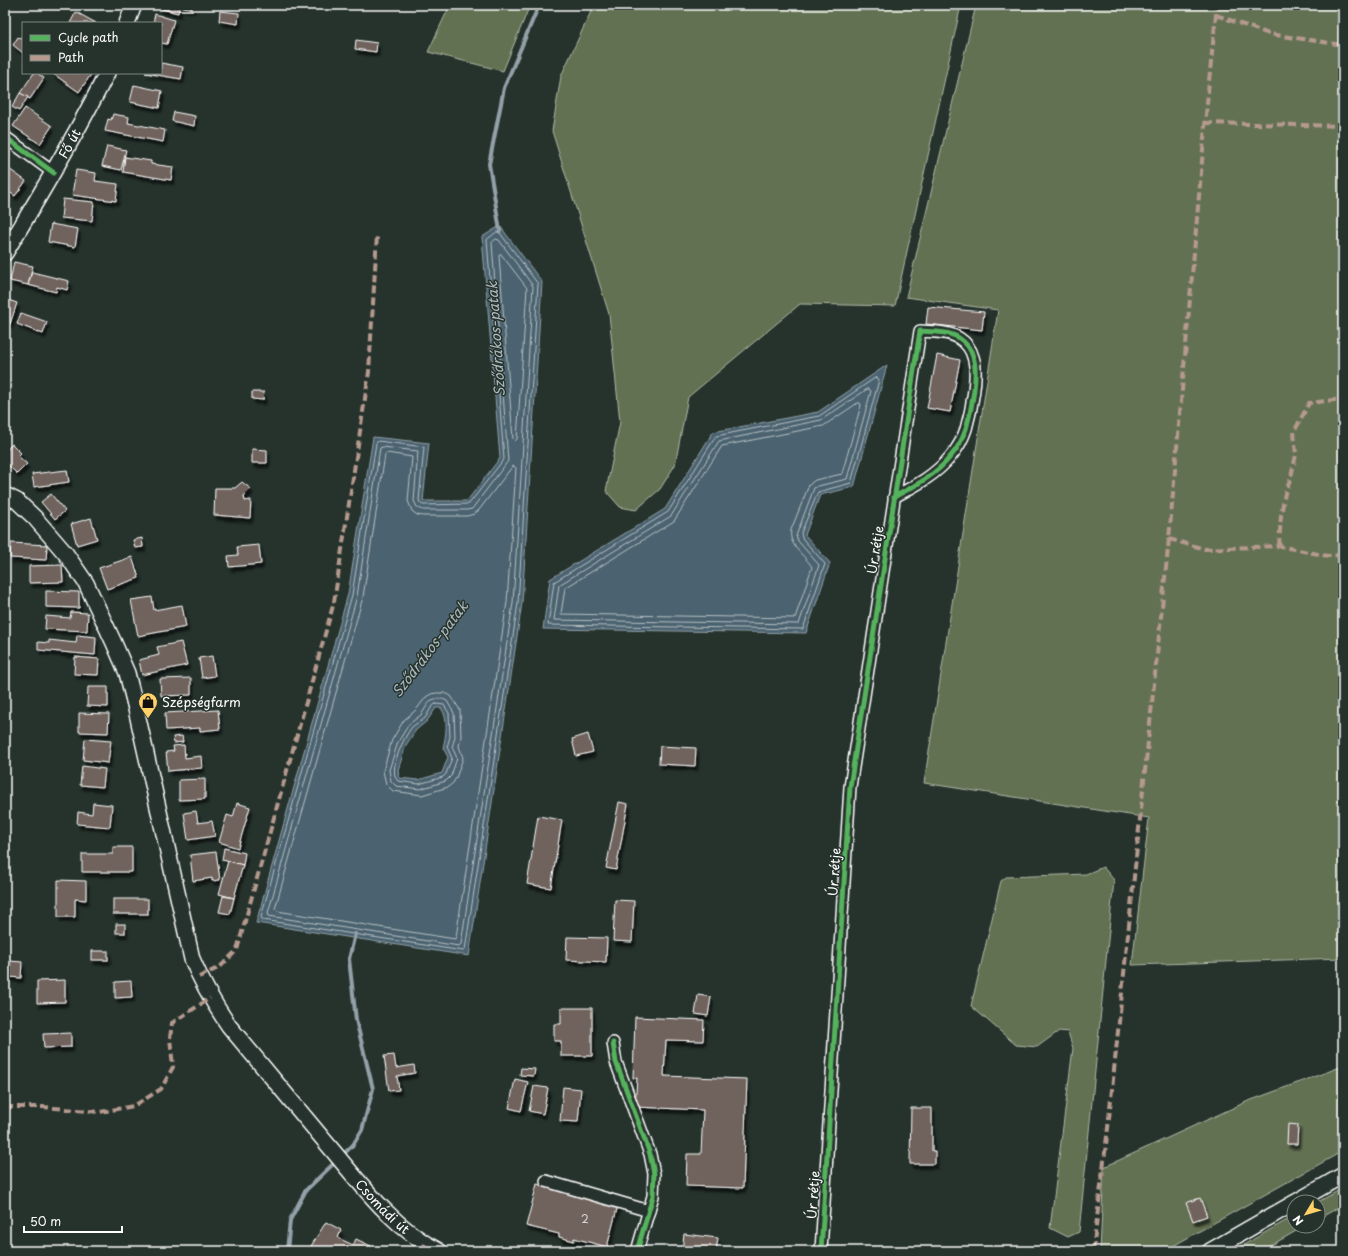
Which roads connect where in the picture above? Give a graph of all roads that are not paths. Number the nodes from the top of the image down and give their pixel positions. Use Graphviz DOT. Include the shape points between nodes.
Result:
graph roads {
  1 [pos="134,5"];
  2 [pos="127,22"];
  3 [pos="106,74"];
  4 [pos="5,137"];
  5 [pos="54,173"];
  6 [pos="5,253"];
  7 [pos="5,495"];
  8 [pos="894,497"];
  9 [pos="613,1043"];
  10 [pos="1343,1175"];
  11 [pos="546,1181"];
  12 [pos="1309,1194"];
  13 [pos="1286,1207"];
  14 [pos="649,1211"];
  15 [pos="439,1251"];
  16 [pos="637,1251"];
  17 [pos="821,1251"];
  18 [pos="1210,1251"];
  1 -- 2 [label="main road"];
  3 -- 5 [label="main road, Fő út"];
  4 -- 5 [label="street"];
  5 -- 6 [label="main road, Fő út"];
  7 -- 15 [label="main road, Csomádi út" via="17,501 35,518 66,554 86,583 124,667 136,709 192,959 210,998 229,1026 376,1201 425,1244"];
  8 -- 8 [label="street, Úr rétje" via="920,331 958,337 969,348 974,358 976,379 966,430 952,456 936,473"];
  8 -- 17 [label="street, Úr rétje" via="850,787"];
  9 -- 14 [label="street" via="616,1062 650,1154 654,1174"];
  10 -- 12 [label="main road"];
  11 -- 14 [label="street"];
  13 -- 18 [label="main road"];
  14 -- 16 [label="street"];
}
